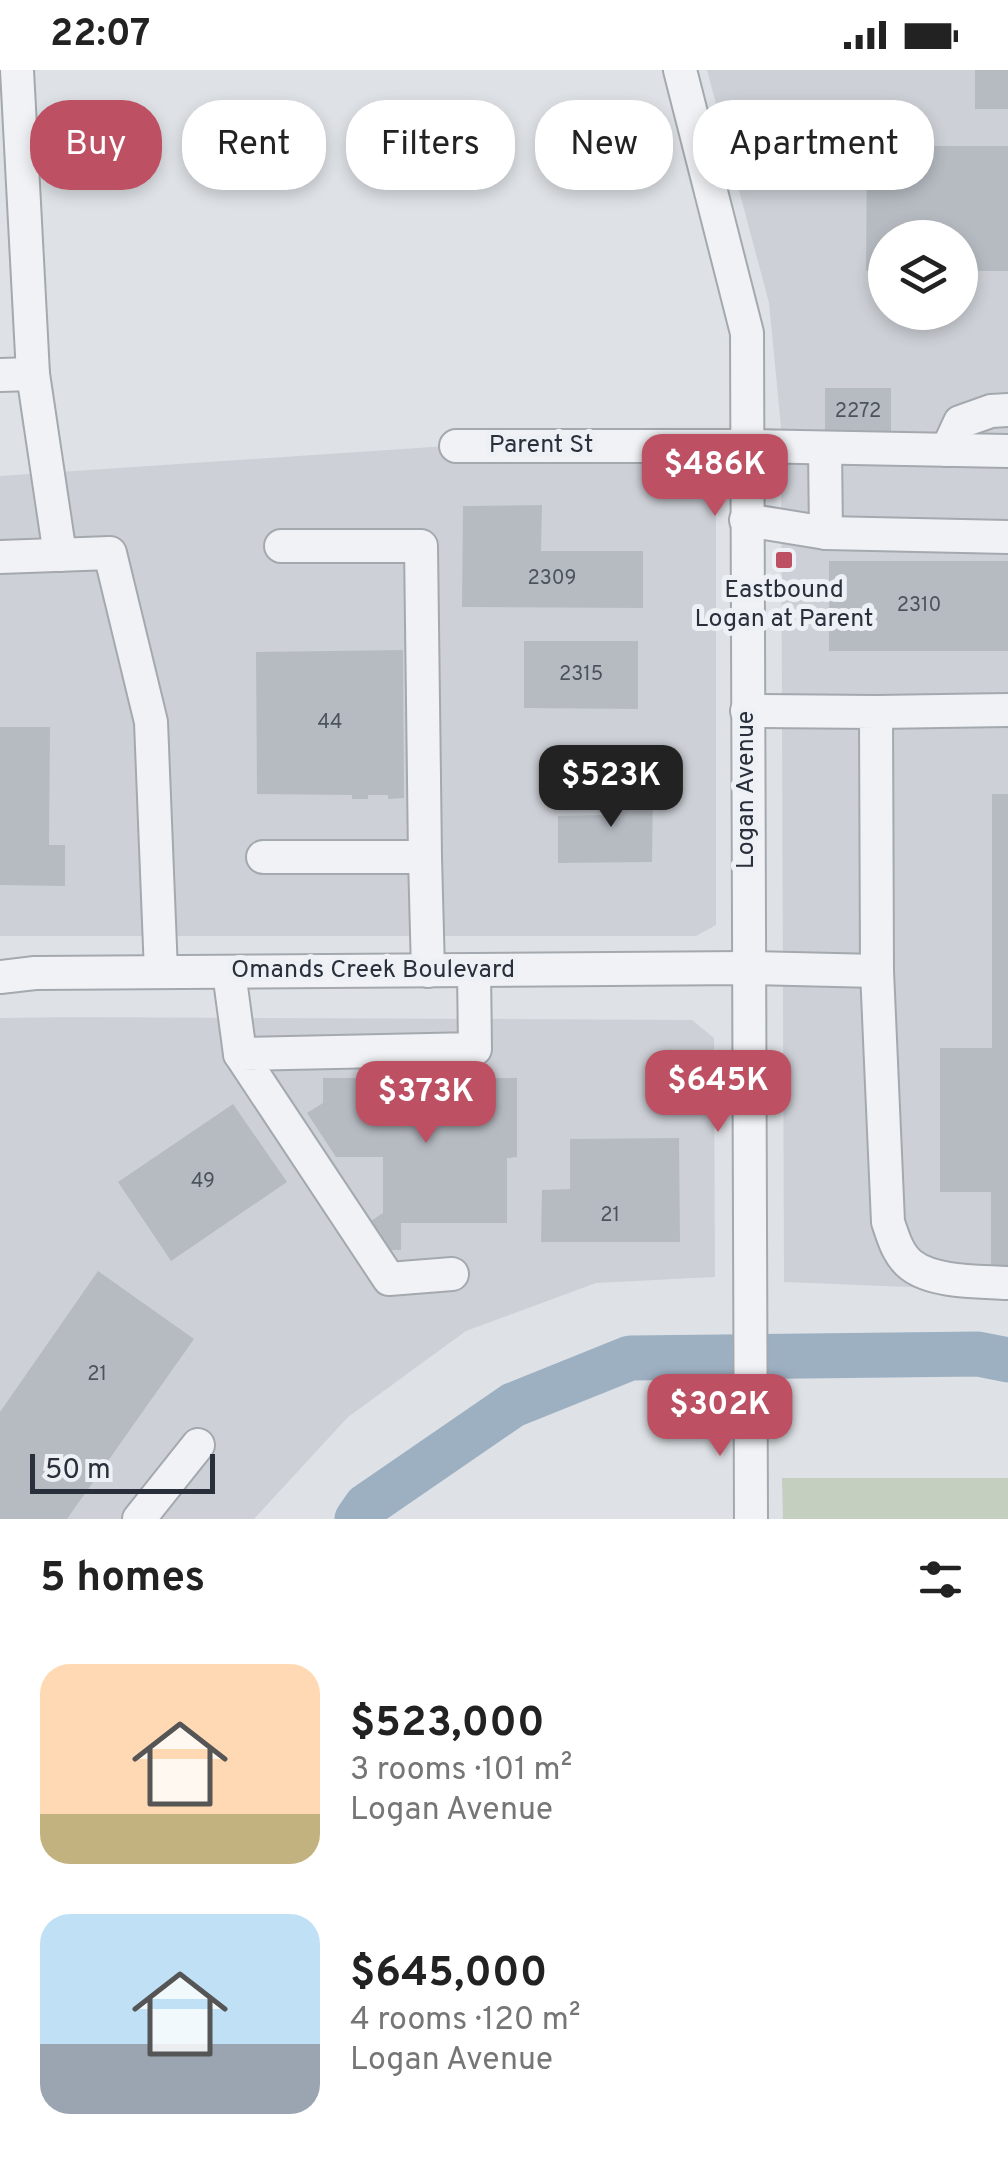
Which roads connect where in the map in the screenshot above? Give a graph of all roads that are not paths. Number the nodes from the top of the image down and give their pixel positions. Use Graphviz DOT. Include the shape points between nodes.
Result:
graph roads {
  1 [pos="17,70"];
  2 [pos="680,70"];
  3 [pos="33,374"];
  4 [pos="0,375"];
  5 [pos="1008,410"];
  6 [pos="456,446"];
  7 [pos="746,446"];
  8 [pos="825,448"];
  9 [pos="947,450"];
  10 [pos="1008,452"];
  11 [pos="746,520"];
  12 [pos="826,533"];
  13 [pos="1008,537"];
  14 [pos="281,546"];
  15 [pos="60,555"];
  16 [pos="0,557"];
  17 [pos="746,710"];
  18 [pos="1008,710"];
  19 [pos="876,712"];
  20 [pos="425,856"];
  21 [pos="263,857"];
  22 [pos="746,968"];
  23 [pos="428,970"];
  24 [pos="474,970"];
  25 [pos="876,970"];
  26 [pos="161,972"];
  27 [pos="229,972"];
  28 [pos="0,977"];
  29 [pos="240,1054"];
  30 [pos="452,1274"];
  31 [pos="1008,1283"];
  32 [pos="198,1445"];
  33 [pos="139,1519"];
  34 [pos="751,1519"];
  1 -- 3 [label="street"];
  2 -- 7 [label="street, Logan Avenue" via="746,333"];
  3 -- 4 [label="street"];
  3 -- 15 [label="street"];
  5 -- 9 [label="street" via="960,422"];
  6 -- 7 [label="street, Parent St"];
  7 -- 8 [label="street, Parent St"];
  7 -- 11 [label="street, Logan Avenue"];
  8 -- 9 [label="street, Parent St"];
  8 -- 12 [label="street"];
  9 -- 10 [label="street, Parent St"];
  11 -- 12 [label="street"];
  11 -- 17 [label="street, Logan Avenue"];
  12 -- 13 [label="street"];
  14 -- 20 [label="street" via="421,546"];
  15 -- 16 [label="street"];
  15 -- 26 [label="street" via="110,553 150,722"];
  17 -- 19 [label="street"];
  17 -- 22 [label="street, Logan Avenue"];
  18 -- 19 [label="street"];
  19 -- 25 [label="street"];
  20 -- 21 [label="street"];
  20 -- 23 [label="street"];
  22 -- 24 [label="street, Omands Creek Boulevard"];
  22 -- 25 [label="street, Omands Creek Boulevard"];
  22 -- 34 [label="street, Logan Avenue"];
  23 -- 24 [label="street, Omands Creek Boulevard"];
  23 -- 27 [label="street, Omands Creek Boulevard"];
  24 -- 29 [label="street" via="474,1049"];
  25 -- 31 [label="street" via="888,1222 897,1248 912,1266 938,1276"];
  26 -- 27 [label="street, Omands Creek Boulevard"];
  26 -- 28 [label="street, Omands Creek Boulevard"];
  27 -- 29 [label="street"];
  29 -- 30 [label="street" via="389,1279"];
  32 -- 33 [label="street"];
}
